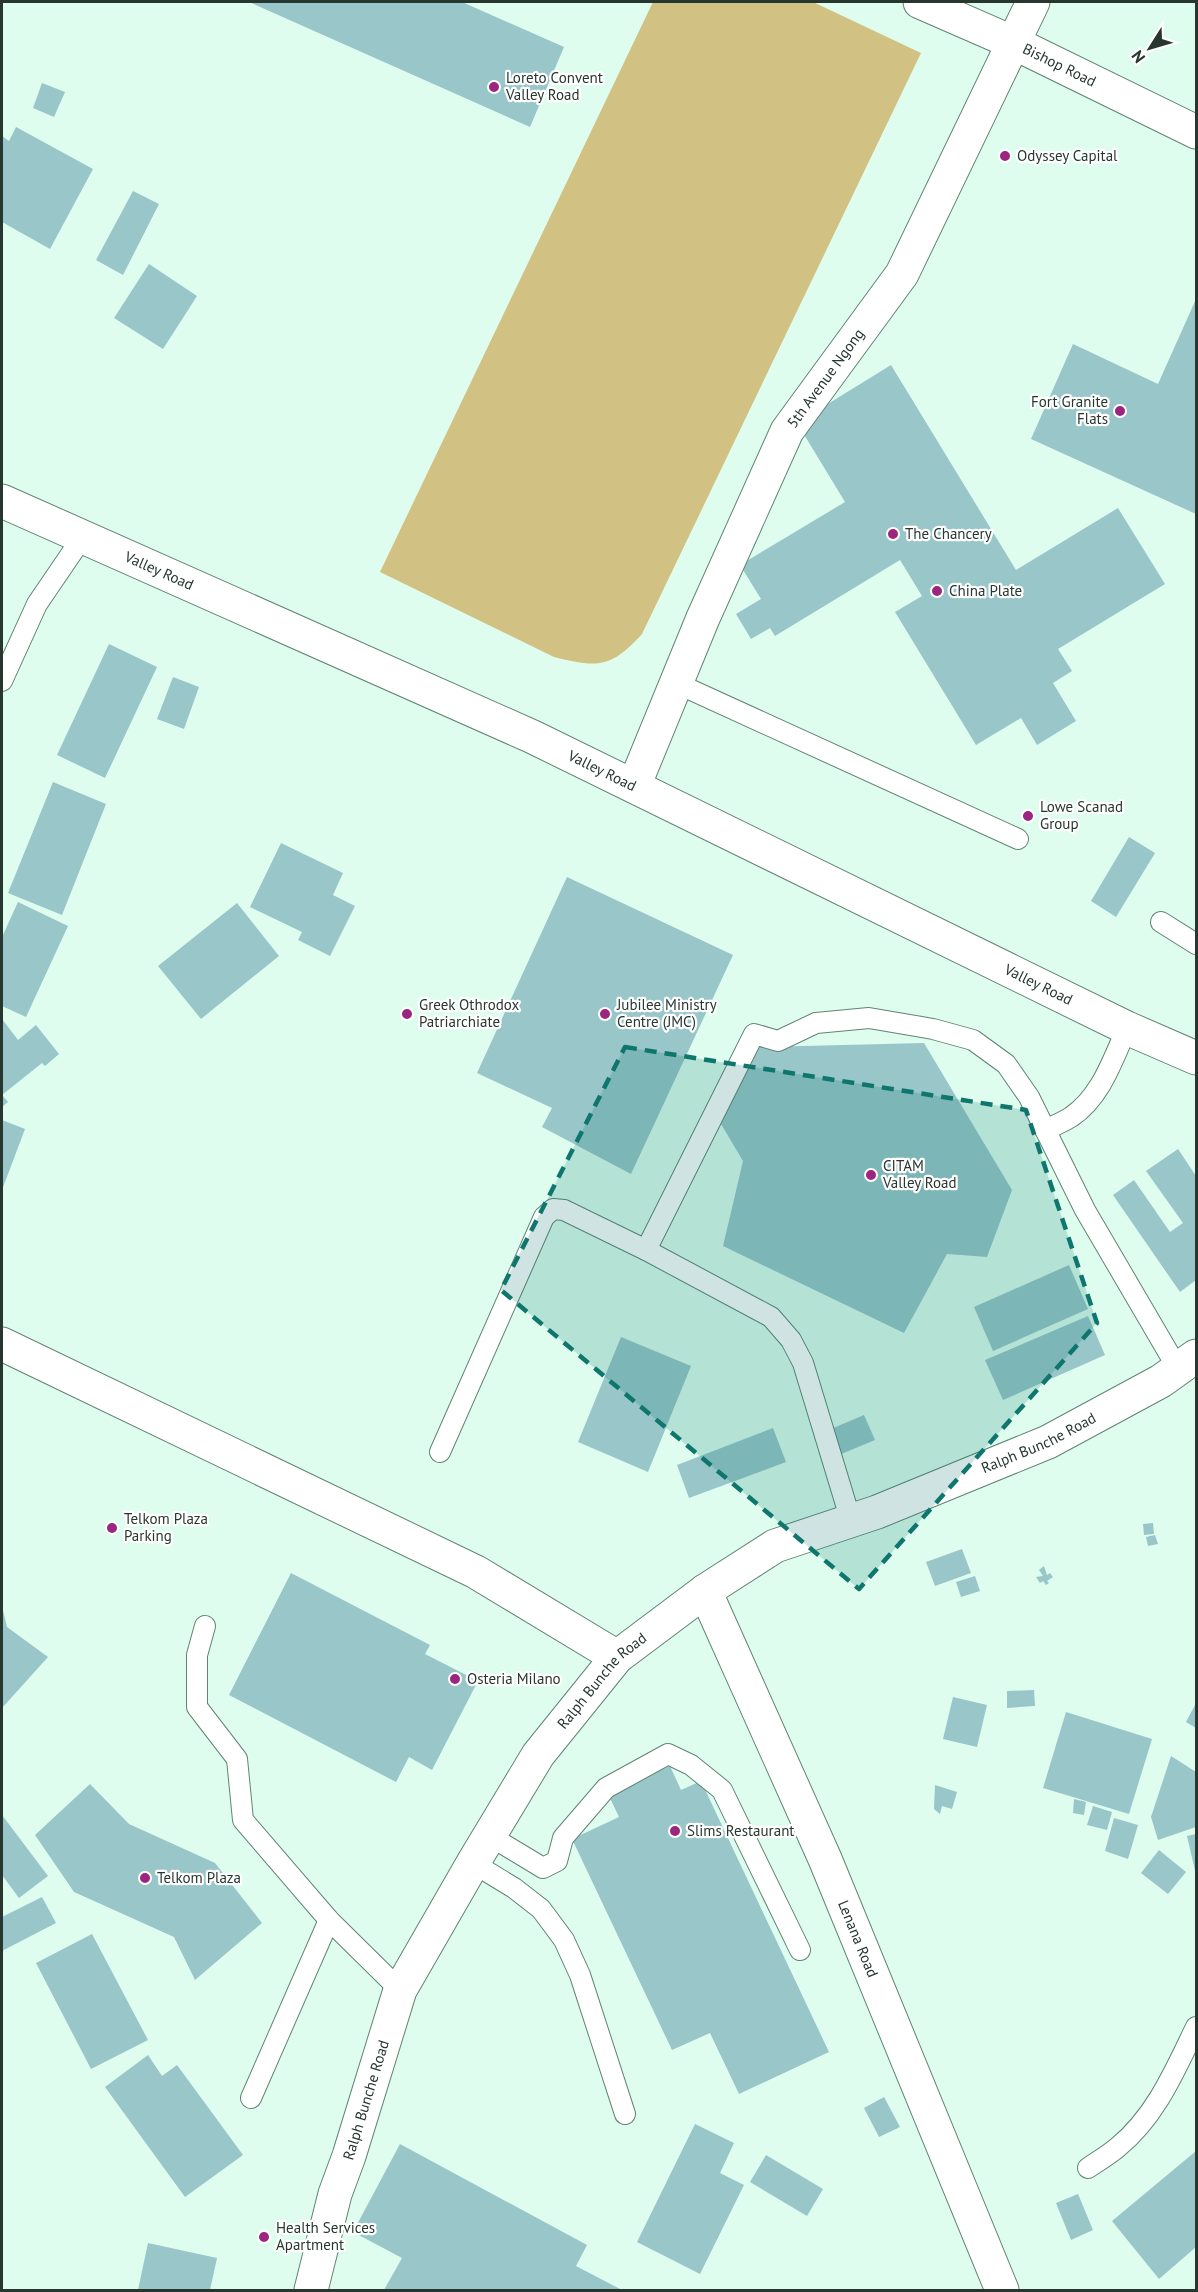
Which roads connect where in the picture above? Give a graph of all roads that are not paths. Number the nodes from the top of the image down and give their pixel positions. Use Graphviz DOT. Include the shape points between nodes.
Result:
graph roads {
  1 [pos="920,2"];
  2 [pos="1033,2"];
  3 [pos="1014,43"];
  4 [pos="1197,132"];
  5 [pos="2,501"];
  6 [pos="82,538"];
  7 [pos="2,681"];
  8 [pos="676,683"];
  9 [pos="637,777"];
  10 [pos="1018,839"];
  11 [pos="1161,922"];
  12 [pos="1197,944"];
  13 [pos="1127,1028"];
  14 [pos="1197,1058"];
  15 [pos="1045,1130"];
  16 [pos="646,1251"];
  17 [pos="2,1344"];
  18 [pos="1187,1362"];
  19 [pos="440,1452"];
  20 [pos="850,1521"];
  21 [pos="705,1591"];
  22 [pos="205,1626"];
  23 [pos="617,1657"];
  24 [pos="490,1836"];
  25 [pos="472,1863"];
  26 [pos="329,1920"];
  27 [pos="800,1950"];
  28 [pos="400,1990"];
  29 [pos="1197,2027"];
  30 [pos="251,2098"];
  31 [pos="625,2114"];
  32 [pos="1088,2169"];
  33 [pos="311,2290"];
  34 [pos="1002,2290"];
  1 -- 3 [label="street, Bishop Road"];
  2 -- 3 [label="street, 5th Avenue Ngong"];
  3 -- 4 [label="street, Bishop Road"];
  3 -- 8 [label="street, 5th Avenue Ngong" via="903,274 787,431"];
  5 -- 6 [label="street, Valley Road"];
  6 -- 7 [label="lane" via="37,604"];
  6 -- 9 [label="street, Valley Road" via="522,732"];
  8 -- 9 [label="street, 5th Avenue Ngong"];
  8 -- 10 [label="lane"];
  9 -- 13 [label="street, Valley Road"];
  11 -- 12 [label="lane"];
  13 -- 14 [label="street, Valley Road"];
  13 -- 15 [label="lane" via="1092,1097 1072,1117"];
  15 -- 16 [label="lane" via="1029,1097 1006,1064 973,1040 869,1018 816,1023 778,1041 754,1034"];
  15 -- 18 [label="lane" via="1085,1210"];
  16 -- 19 [label="lane" via="564,1210 553,1209 544,1217"];
  16 -- 20 [label="lane" via="771,1317 791,1340 803,1363"];
  17 -- 23 [label="street" via="476,1572"];
  18 -- 20 [label="street, Ralph Bunche Road" via="1161,1381 1048,1442"];
  20 -- 21 [label="street, Ralph Bunche Road" via="775,1546"];
  21 -- 23 [label="street, Ralph Bunche Road"];
  21 -- 34 [label="street, Lenana Road" via="825,1858"];
  22 -- 26 [label="lane" via="197,1655 197,1707 237,1760 243,1820"];
  23 -- 24 [label="street, Ralph Bunche Road" via="538,1755"];
  24 -- 25 [label="street, Ralph Bunche Road"];
  24 -- 27 [label="lane" via="543,1868 557,1861 563,1838 606,1788 668,1754 691,1765 722,1790"];
  25 -- 28 [label="street, Ralph Bunche Road"];
  25 -- 31 [label="lane" via="541,1909 564,1940 580,1975"];
  26 -- 28 [label="lane"];
  26 -- 30 [label="lane"];
  28 -- 33 [label="street, Ralph Bunche Road" via="335,2194"];
  29 -- 32 [label="lane" via="1152,2111 1119,2146"];
}
